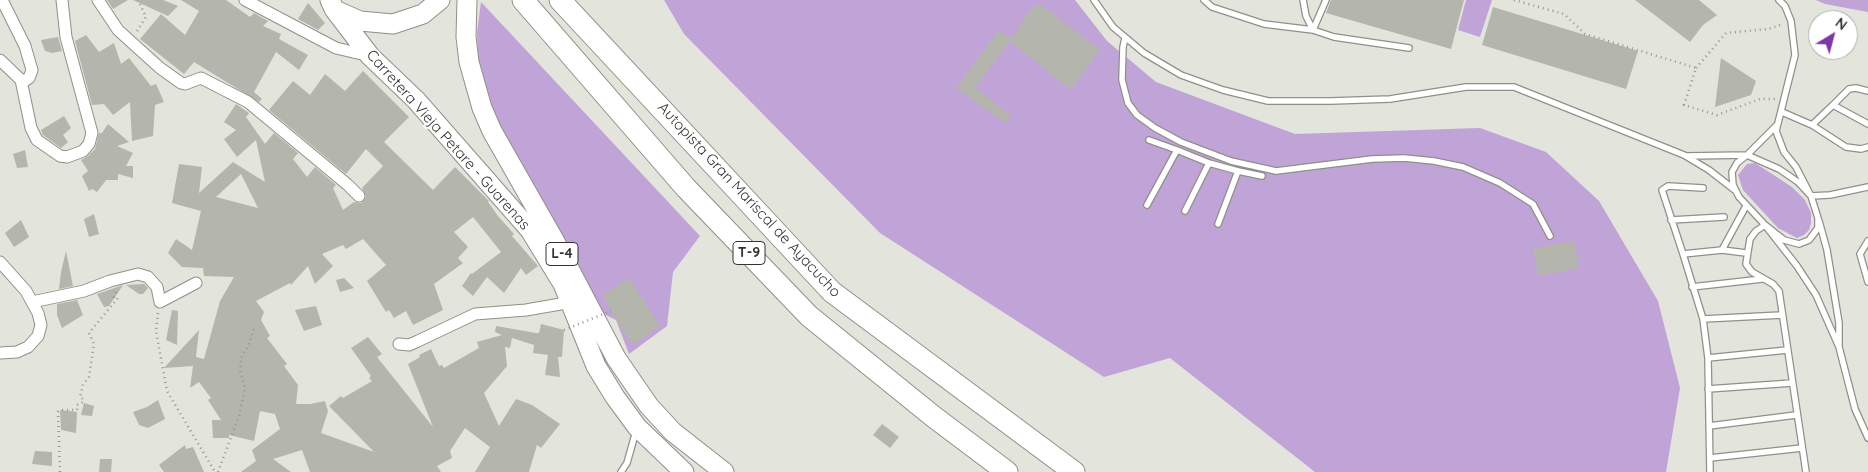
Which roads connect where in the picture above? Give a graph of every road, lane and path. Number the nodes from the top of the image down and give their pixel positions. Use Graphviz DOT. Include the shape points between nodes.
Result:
graph roads {
  1 [pos="2,0"];
  2 [pos="62,0"];
  3 [pos="98,0"];
  4 [pos="138,0"];
  5 [pos="245,0"];
  6 [pos="440,0"];
  7 [pos="467,0"];
  8 [pos="523,0"];
  9 [pos="560,0"];
  10 [pos="577,0"];
  11 [pos="1094,0"];
  12 [pos="1204,0"];
  13 [pos="1303,0"];
  14 [pos="1326,0"];
  15 [pos="1514,0"];
  16 [pos="1779,0"];
  17 [pos="332,5"];
  18 [pos="1791,21"];
  19 [pos="1313,30"];
  20 [pos="592,34"];
  21 [pos="1125,38"];
  22 [pos="128,41"];
  23 [pos="1409,48"];
  24 [pos="370,56"];
  25 [pos="0,60"];
  26 [pos="1696,68"];
  27 [pos="20,80"];
  28 [pos="1868,91"];
  29 [pos="1783,104"];
  30 [pos="1833,106"];
  31 [pos="1782,112"];
  32 [pos="1778,124"];
  33 [pos="1868,124"];
  34 [pos="1812,125"];
  35 [pos="1149,140"];
  36 [pos="1868,147"];
  37 [pos="1177,150"];
  38 [pos="1747,155"];
  39 [pos="1684,156"];
  40 [pos="1209,163"];
  41 [pos="1238,171"];
  42 [pos="1262,176"];
  43 [pos="1868,187"];
  44 [pos="1703,188"];
  45 [pos="1736,191"];
  46 [pos="359,196"];
  47 [pos="1812,196"];
  48 [pos="1147,205"];
  49 [pos="1746,206"];
  50 [pos="1186,211"];
  51 [pos="1724,217"];
  52 [pos="1818,218"];
  53 [pos="1671,220"];
  54 [pos="1218,224"];
  55 [pos="1765,225"];
  56 [pos="1550,236"];
  57 [pos="1868,242"];
  58 [pos="1722,250"];
  59 [pos="1746,253"];
  60 [pos="1683,254"];
  61 [pos="0,262"];
  62 [pos="1866,267"];
  63 [pos="121,278"];
  64 [pos="1763,279"];
  65 [pos="1868,282"];
  66 [pos="196,284"];
  67 [pos="1692,287"];
  68 [pos="32,302"];
  69 [pos="160,302"];
  70 [pos="572,302"];
  71 [pos="611,311"];
  72 [pos="1782,315"];
  73 [pos="1703,319"];
  74 [pos="255,326"];
  75 [pos="564,330"];
  76 [pos="399,344"];
  77 [pos="1839,347"];
  78 [pos="1787,350"];
  79 [pos="0,353"];
  80 [pos="1708,358"];
  81 [pos="1792,382"];
  82 [pos="1708,389"];
  83 [pos="1796,415"];
  84 [pos="1709,426"];
  85 [pos="637,427"];
  86 [pos="1868,438"];
  87 [pos="1802,448"];
  88 [pos="1710,458"];
  89 [pos="60,472"];
  90 [pos="217,472"];
  91 [pos="620,472"];
  92 [pos="684,472"];
  93 [pos="724,472"];
  94 [pos="1007,472"];
  95 [pos="1074,472"];
  96 [pos="1710,472"];
  97 [pos="1806,472"];
  1 -- 27 [label="street" via="26,46 32,70 29,78"];
  2 -- 27 [label="street" via="66,36 92,133 83,151 60,156 36,140"];
  3 -- 22 [label="street"];
  4 -- 22 [label="path" via="146,17"];
  5 -- 24 [label="street" via="336,48"];
  6 -- 17 [label="main road, L-4" via="423,14 393,24 360,21"];
  7 -- 93 [label="main road, Carretera Vieja Petare - Guarenas / L-4" via="469,62 492,131 616,358 649,406 673,432"];
  8 -- 94 [label="highway, T-9" via="686,188 809,316"];
  9 -- 20 [label="highway, Autopista Gran Mariscal de Ayacucho / T-9"];
  10 -- 20 [label="highway"];
  11 -- 21 [label="lane"];
  12 -- 19 [label="lane" via="1212,7 1264,24"];
  13 -- 19 [label="lane"];
  14 -- 19 [label="lane"];
  15 -- 26 [label="path" via="1564,14 1586,34"];
  16 -- 18 [label="lane"];
  17 -- 24 [label="main road, Carretera Vieja Petare - Guarenas / L-4"];
  18 -- 26 [label="path" via="1768,29 1726,33"];
  18 -- 29 [label="lane" via="1796,55"];
  19 -- 23 [label="lane"];
  20 -- 95 [label="highway, Autopista Gran Mariscal de Ayacucho / T-9" via="832,292"];
  21 -- 39 [label="lane" via="1181,75 1268,101 1390,99 1466,87 1514,87"];
  21 -- 56 [label="lane" via="1122,80 1128,103 1137,116 1181,142 1231,161 1276,171 1404,158 1463,167 1500,183 1533,204"];
  22 -- 46 [label="street" via="181,83 201,78 248,102"];
  24 -- 70 [label="main road, Carretera Vieja Petare - Guarenas / L-4" via="416,100 530,230"];
  25 -- 27 [label="street"];
  26 -- 29 [label="path" via="1684,105 1717,115 1760,99 1772,98"];
  28 -- 30 [label="lane" via="1849,89"];
  29 -- 31 [label="lane"];
  30 -- 33 [label="lane"];
  30 -- 34 [label="lane"];
  31 -- 32 [label="lane"];
  31 -- 34 [label="lane"];
  32 -- 38 [label="lane"];
  32 -- 47 [label="lane" via="1777,137 1784,152"];
  34 -- 36 [label="lane" via="1846,147"];
  35 -- 37 [label="lane"];
  37 -- 40 [label="lane"];
  37 -- 48 [label="lane"];
  38 -- 39 [label="lane"];
  38 -- 45 [label="lane" via="1732,172"];
  38 -- 47 [label="lane" via="1773,166 1798,182"];
  39 -- 45 [label="lane"];
  40 -- 41 [label="lane"];
  40 -- 50 [label="lane"];
  41 -- 42 [label="lane"];
  41 -- 54 [label="lane"];
  43 -- 47 [label="lane"];
  44 -- 53 [label="lane" via="1665,187 1662,194"];
  45 -- 49 [label="lane"];
  47 -- 52 [label="lane"];
  49 -- 55 [label="lane"];
  49 -- 58 [label="lane"];
  51 -- 53 [label="lane"];
  52 -- 55 [label="lane" via="1815,233 1799,244 1784,240"];
  52 -- 77 [label="lane" via="1827,250 1839,323"];
  53 -- 60 [label="lane"];
  55 -- 59 [label="lane" via="1750,239"];
  55 -- 77 [label="lane" via="1808,281"];
  57 -- 62 [label="lane" via="1860,254"];
  58 -- 59 [label="lane"];
  58 -- 60 [label="lane"];
  59 -- 64 [label="lane" via="1746,264"];
  60 -- 67 [label="lane"];
  61 -- 68 [label="street" via="17,279"];
  62 -- 65 [label="lane"];
  63 -- 68 [label="street" via="84,291"];
  63 -- 69 [label="street" via="138,274 148,277 157,287"];
  63 -- 89 [label="path" via="114,297 118,298 89,333 94,344 89,376 80,397 83,402 77,405 77,410 58,412"];
  64 -- 67 [label="lane"];
  64 -- 72 [label="lane" via="1779,291"];
  66 -- 69 [label="street"];
  67 -- 73 [label="lane"];
  68 -- 79 [label="street" via="41,325 34,342 17,352"];
  69 -- 90 [label="path" via="156,331 166,391"];
  70 -- 76 [label="street" via="475,314 409,345"];
  70 -- 85 [label="main road, Carretera Vieja Petare - Guarenas / L-4" via="596,366"];
  71 -- 75 [label="path, bridge"];
  72 -- 73 [label="lane"];
  72 -- 78 [label="lane"];
  73 -- 80 [label="lane"];
  74 -- 90 [label="path" via="242,355 240,370 245,388 239,416"];
  77 -- 86 [label="lane" via="1855,409"];
  78 -- 80 [label="lane"];
  78 -- 81 [label="lane"];
  80 -- 82 [label="lane"];
  81 -- 82 [label="lane"];
  81 -- 83 [label="lane"];
  82 -- 84 [label="lane"];
  83 -- 84 [label="lane"];
  83 -- 87 [label="lane"];
  84 -- 88 [label="lane"];
  85 -- 91 [label="lane" via="627,463"];
  85 -- 92 [label="main road, L-4"];
  87 -- 88 [label="lane"];
  87 -- 97 [label="lane"];
  88 -- 96 [label="lane"];
}
